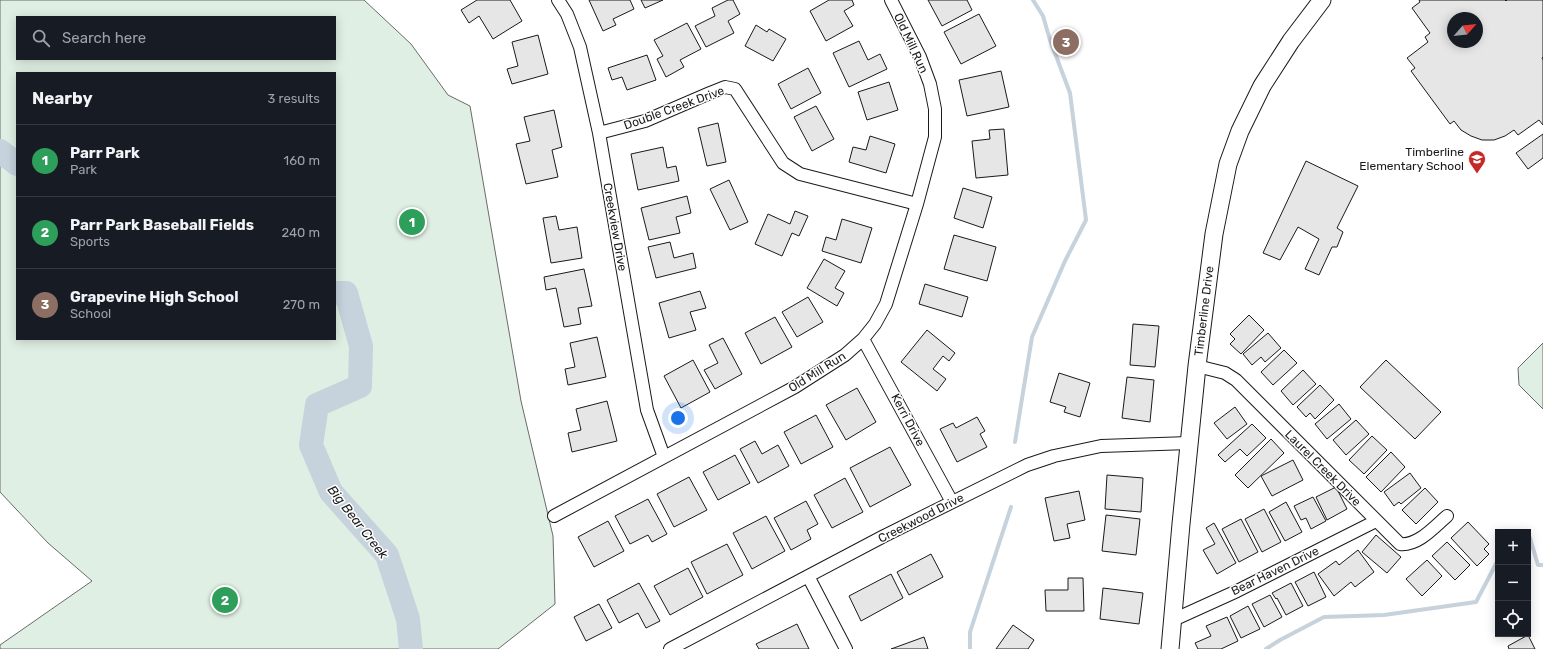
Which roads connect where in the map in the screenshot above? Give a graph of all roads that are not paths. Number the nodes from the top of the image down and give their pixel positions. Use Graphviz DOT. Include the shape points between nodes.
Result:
graph roads {
  1 [pos="558,0"];
  2 [pos="891,0"];
  3 [pos="1322,0"];
  4 [pos="599,133"];
  5 [pos="918,204"];
  6 [pos="863,338"];
  7 [pos="1198,366"];
  8 [pos="1189,443"];
  9 [pos="664,457"];
  10 [pos="952,502"];
  11 [pos="554,516"];
  12 [pos="1447,516"];
  13 [pos="1376,521"];
  14 [pos="808,576"];
  15 [pos="1173,620"];
  16 [pos="670,649"];
  17 [pos="846,649"];
  18 [pos="1170,649"];
  1 -- 4 [label="street, Creekview Drive" via="567,14 580,47"];
  2 -- 5 [label="street, Old Mill Run" via="920,57 930,84 935,109 935,137"];
  3 -- 7 [label="street, Timberline Drive" via="1291,40 1262,86 1240,130 1228,164 1214,234"];
  4 -- 5 [label="street, Double Creek Drive" via="645,121 725,88 736,89 783,163 800,174"];
  4 -- 9 [label="street, Creekview Drive" via="647,410"];
  5 -- 6 [label="street, Old Mill Run" via="886,304 875,324"];
  6 -- 9 [label="street, Old Mill Run" via="846,355 794,387"];
  6 -- 10 [label="street, Kerri Drive"];
  7 -- 8 [label="street, Timberline Drive"];
  7 -- 13 [label="street, Laurel Creek Drive" via="1226,373 1236,380"];
  8 -- 10 [label="street, Creekwood Drive" via="1100,446 1054,456 1027,465"];
  8 -- 15 [label="street, Timberline Drive"];
  9 -- 11 [label="street, Old Mill Run"];
  10 -- 14 [label="street, Creekwood Drive"];
  12 -- 13 [label="street, Laurel Creek Drive" via="1419,539 1406,544 1400,544"];
  13 -- 15 [label="street, Bear Haven Drive" via="1238,591"];
  14 -- 16 [label="street, Creekwood Drive"];
  14 -- 17 [label="street"];
  15 -- 18 [label="street, Timberline Drive"];
}
